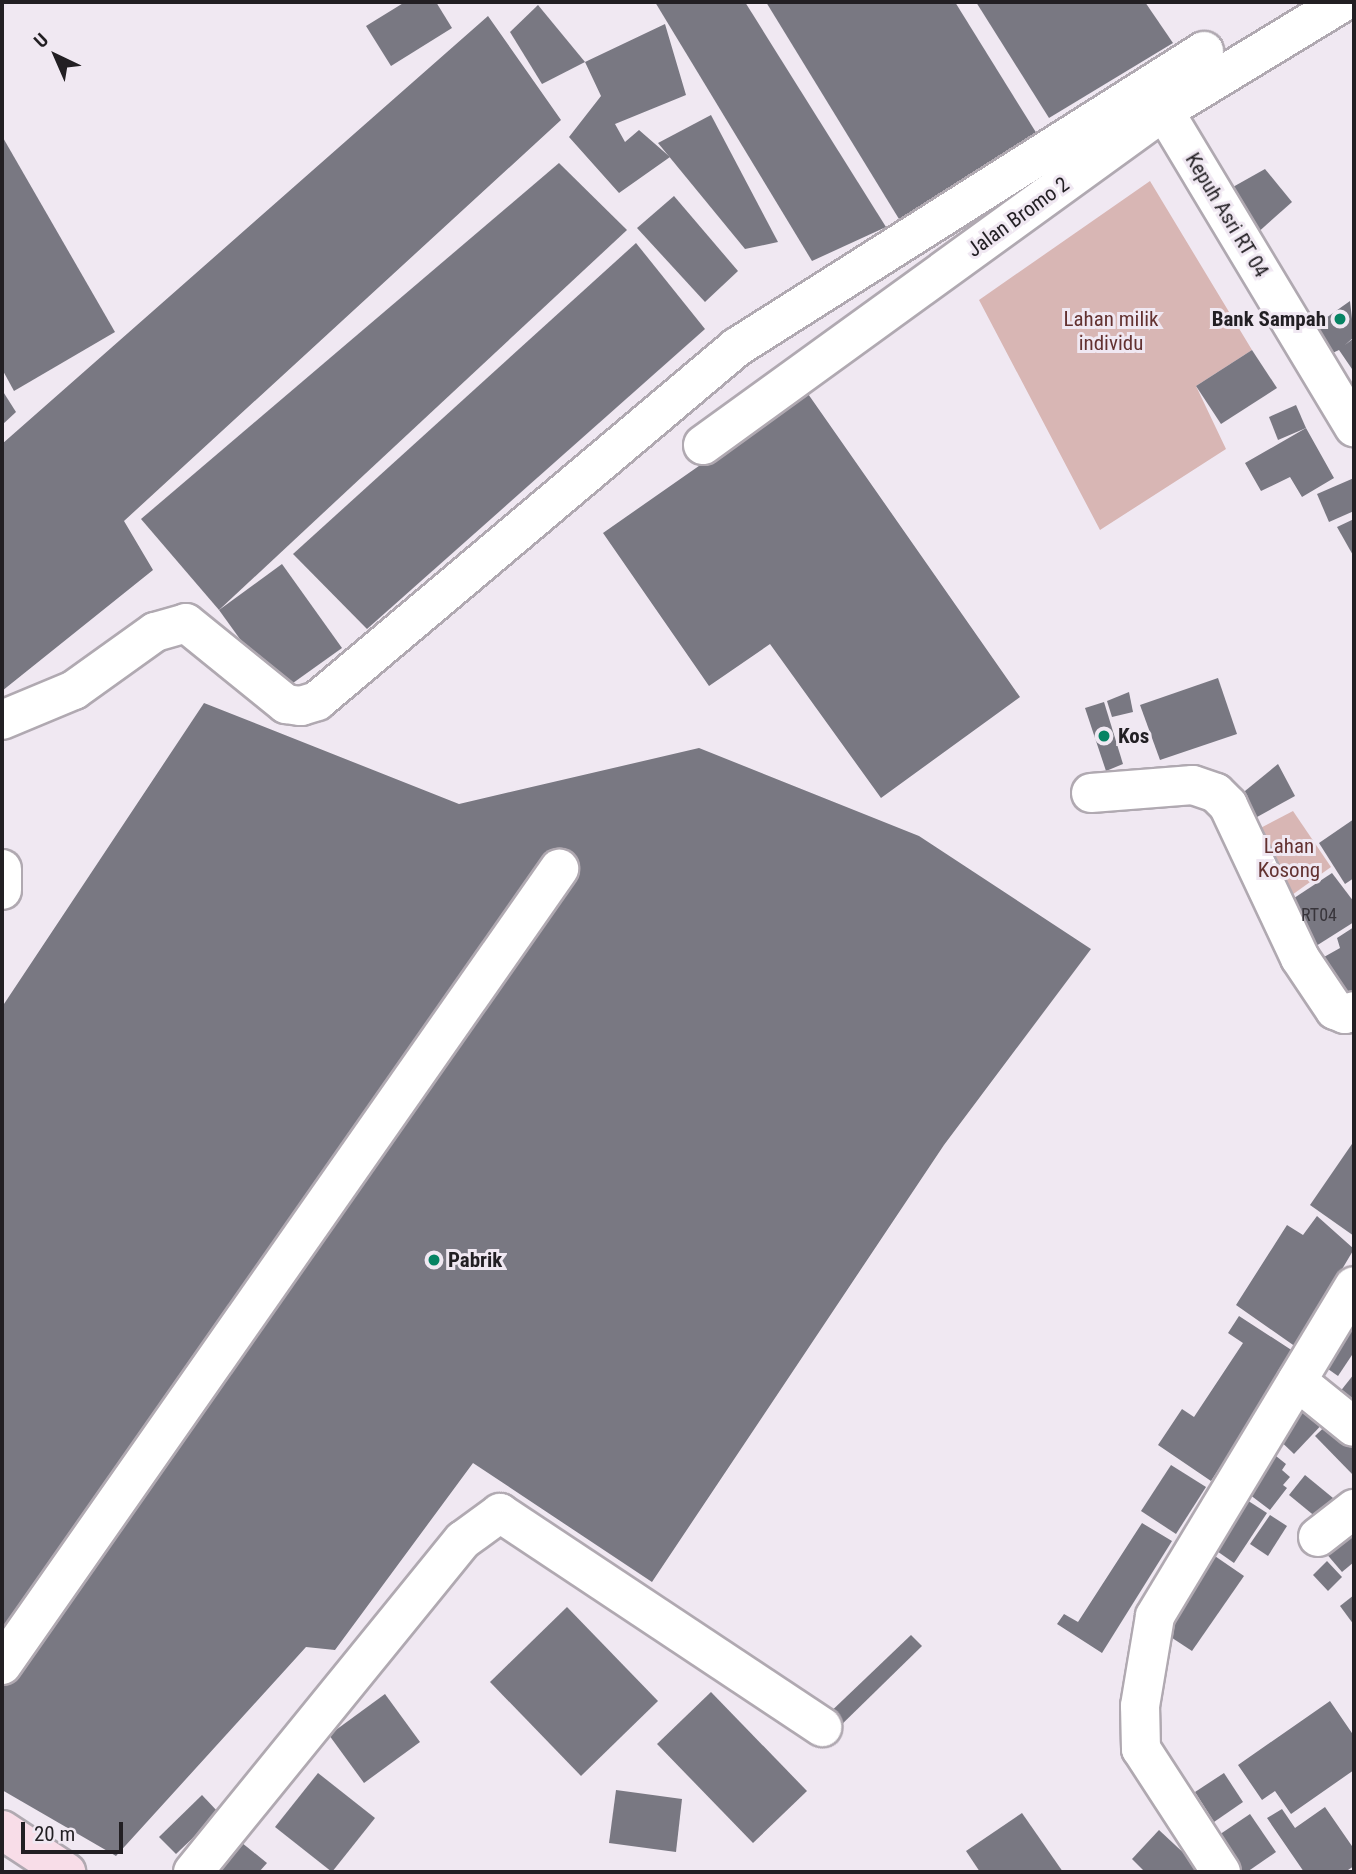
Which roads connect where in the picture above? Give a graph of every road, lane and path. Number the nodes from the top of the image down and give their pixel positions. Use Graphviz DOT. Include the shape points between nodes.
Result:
graph roads {
  1 [pos="1343,2"];
  2 [pos="1204,51"];
  3 [pos="1164,111"];
  4 [pos="1354,427"];
  5 [pos="703,445"];
  6 [pos="2,720"];
  7 [pos="1091,793"];
  8 [pos="2,869"];
  9 [pos="559,869"];
  10 [pos="2,890"];
  11 [pos="1354,1011"];
  12 [pos="1354,1286"];
  13 [pos="1297,1381"];
  14 [pos="1354,1427"];
  15 [pos="1354,1509"];
  16 [pos="1318,1537"];
  17 [pos="2,1665"];
  18 [pos="822,1727"];
  19 [pos="2,1830"];
  20 [pos="66,1872"];
  21 [pos="193,1872"];
  22 [pos="1221,1872"];
  1 -- 3 [label="street, Jalan Bromo 2"];
  2 -- 6 [label="street" via="737,347 317,701 286,704 186,623 155,632 74,690"];
  3 -- 4 [label="street, Kepuh Asri RT 04"];
  3 -- 5 [label="street, Jalan Bromo 2"];
  7 -- 11 [label="street" via="1193,785 1216,793 1228,805 1300,958 1335,1010"];
  8 -- 10 [label="street"];
  9 -- 17 [label="street"];
  12 -- 13 [label="street"];
  13 -- 14 [label="street"];
  13 -- 22 [label="street" via="1155,1616 1140,1706 1141,1749"];
  15 -- 16 [label="street"];
  18 -- 21 [label="street" via="500,1513 463,1540"];
  19 -- 20 [label="main road"];
}
